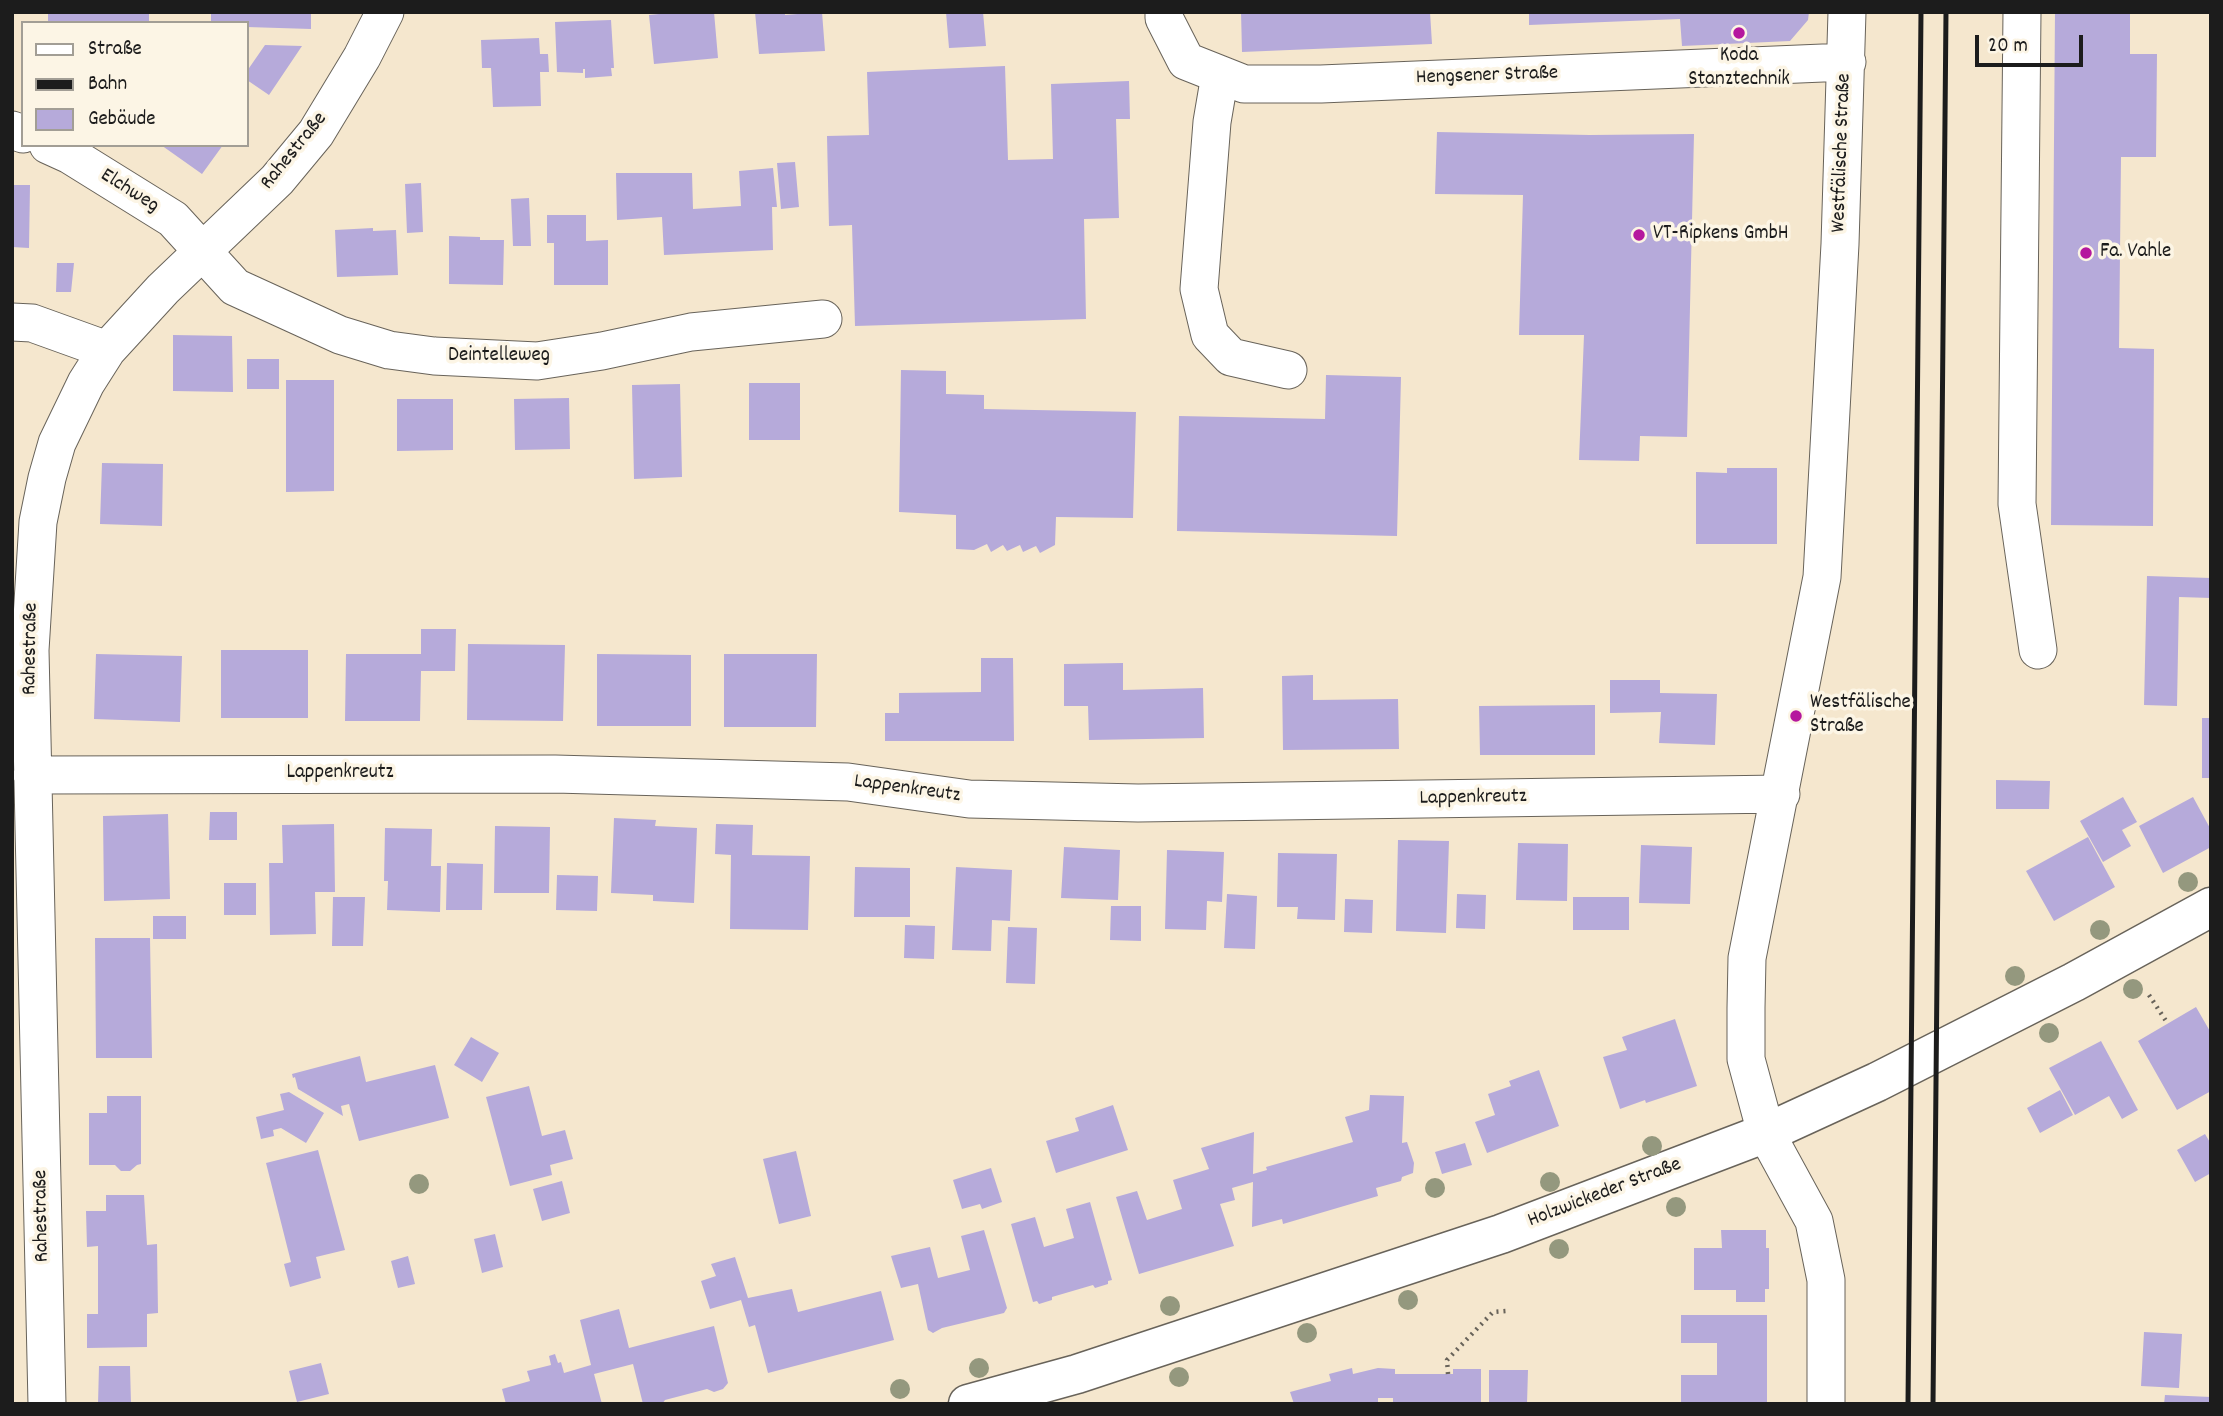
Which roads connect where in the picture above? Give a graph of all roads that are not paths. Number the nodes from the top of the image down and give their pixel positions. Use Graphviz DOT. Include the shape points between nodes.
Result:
graph roads {
  1 [pos="385,12"];
  2 [pos="1164,12"];
  3 [pos="1847,12"];
  4 [pos="2022,12"];
  5 [pos="1847,62"];
  6 [pos="1220,75"];
  7 [pos="53,147"];
  8 [pos="202,251"];
  9 [pos="823,319"];
  10 [pos="12,322"];
  11 [pos="107,350"];
  12 [pos="1288,370"];
  13 [pos="2038,650"];
  14 [pos="33,775"];
  15 [pos="1781,793"];
  16 [pos="2211,907"];
  17 [pos="25,1046"];
  18 [pos="1766,1133"];
  19 [pos="47,1404"];
  20 [pos="968,1404"];
  21 [pos="1826,1404"];
  1 -- 8 [label="street, Rahestraße" via="316,133 277,180"];
  2 -- 6 [label="street, Hengsener Straße" via="1186,61"];
  3 -- 5 [label="street, Westfälische Straße"];
  4 -- 13 [label="street" via="2017,504"];
  5 -- 6 [label="street, Hengsener Straße" via="1321,84 1244,85"];
  5 -- 15 [label="street, Westfälische Straße" via="1822,577"];
  6 -- 12 [label="street" via="1199,289 1210,335 1231,357"];
  7 -- 8 [label="street, Elchweg" via="173,219"];
  8 -- 9 [label="street, Deintelleweg" via="235,287 328,330 389,350 434,356 537,361 691,332"];
  8 -- 11 [label="street, Rahestraße"];
  10 -- 11 [label="street" via="32,323"];
  11 -- 14 [label="street, Rahestraße" via="57,443 38,522 30,650"];
  14 -- 15 [label="street, Lappenkreutz" via="583,774 848,782 969,799 1138,803"];
  14 -- 17 [label="street, Rahestraße"];
  15 -- 18 [label="street, Westfälische Straße" via="1747,958 1746,1059"];
  16 -- 18 [label="main road, Holzwickeder Straße" via="1877,1083"];
  17 -- 19 [label="street, Rahestraße"];
  18 -- 20 [label="main road, Holzwickeder Straße" via="1501,1234 1077,1374"];
  18 -- 21 [label="street, Westfälische Straße" via="1815,1221 1826,1280"];
}
